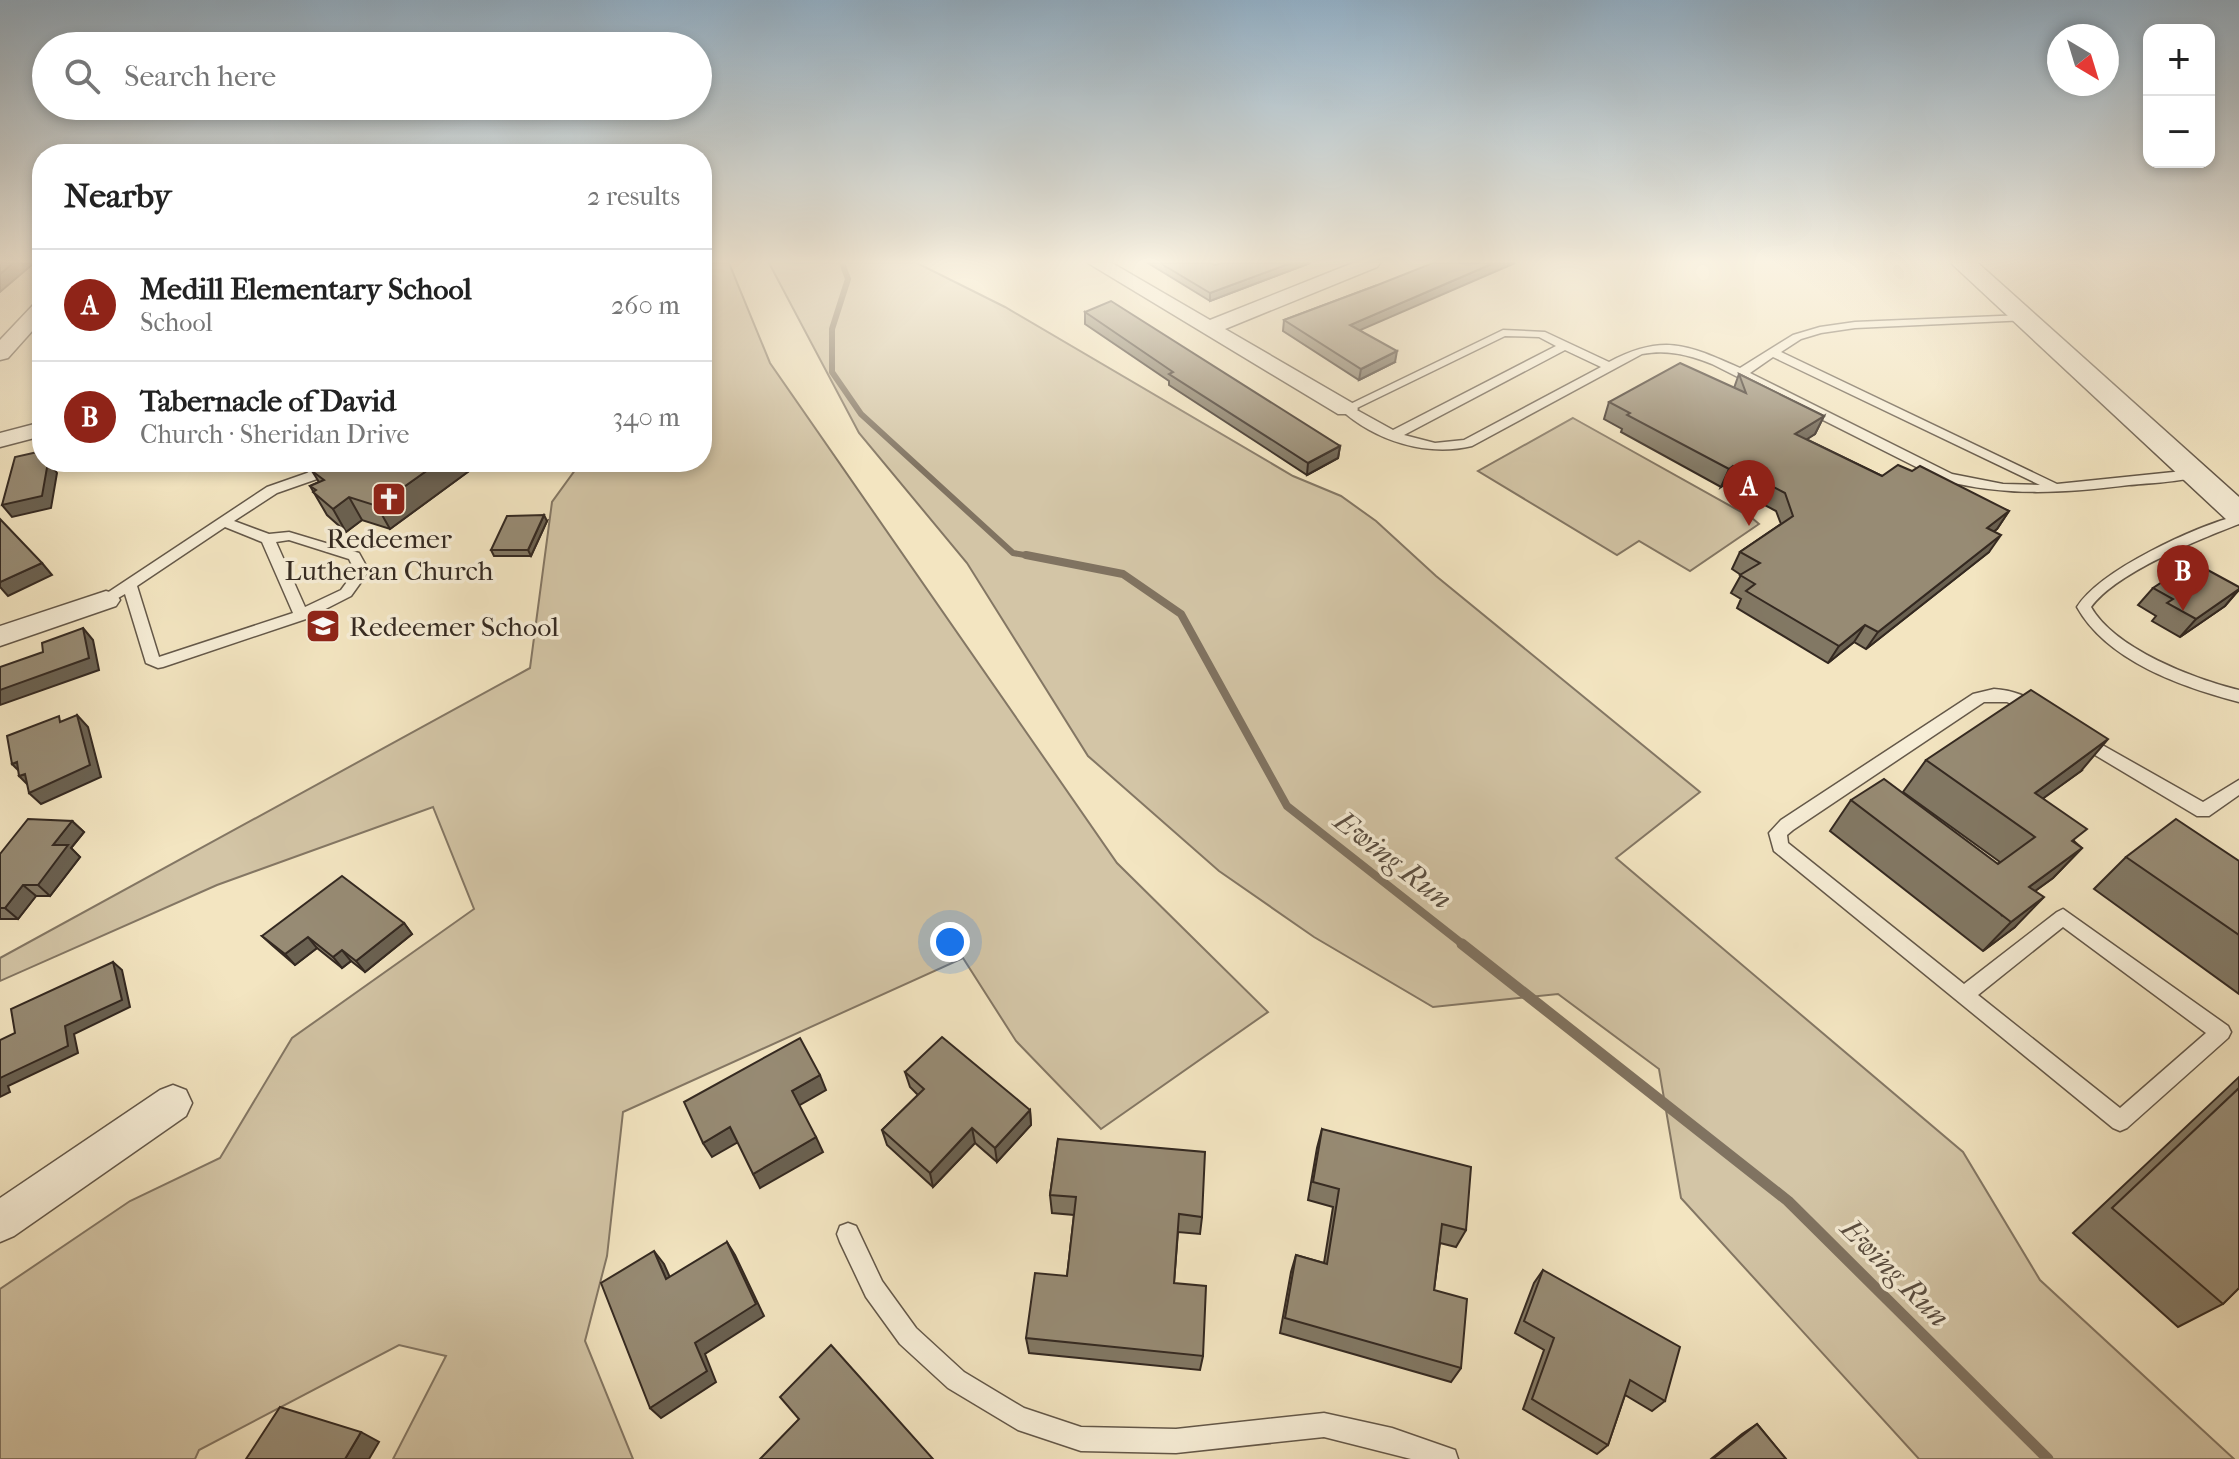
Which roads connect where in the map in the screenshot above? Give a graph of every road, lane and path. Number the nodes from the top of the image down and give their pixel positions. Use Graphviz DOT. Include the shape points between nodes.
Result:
graph roads {
  1 [pos="20,331"];
  2 [pos="1213,331"];
  3 [pos="1820,331"];
  4 [pos="2038,331"];
  5 [pos="1566,345"];
  6 [pos="1771,352"];
  7 [pos="0,353"];
  8 [pos="1610,367"];
  9 [pos="1741,373"];
  10 [pos="1346,409"];
  11 [pos="32,432"];
  12 [pos="1392,436"];
  13 [pos="0,440"];
  14 [pos="318,472"];
  15 [pos="2193,474"];
  16 [pos="2054,487"];
  17 [pos="2239,517"];
  18 [pos="224,522"];
  19 [pos="268,539"];
  20 [pos="129,584"];
  21 [pos="106,600"];
  22 [pos="301,615"];
  23 [pos="0,636"];
  24 [pos="2239,696"];
  25 [pos="2048,718"];
  26 [pos="2072,733"];
  27 [pos="2239,786"];
  28 [pos="1964,995"];
  29 [pos="173,1103"];
  30 [pos="0,1222"];
  31 [pos="848,1234"];
  32 [pos="1446,1459"];
  1 -- 7 [label="street"];
  2 -- 10 [label="street"];
  3 -- 6 [label="lane"];
  4 -- 15 [label="street"];
  5 -- 8 [label="lane"];
  5 -- 10 [label="lane" via="1531,332 1490,336"];
  5 -- 12 [label="lane"];
  6 -- 9 [label="lane"];
  6 -- 16 [label="lane"];
  8 -- 9 [label="lane" via="1639,351 1666,347"];
  8 -- 12 [label="lane" via="1468,443 1436,449"];
  9 -- 16 [label="lane" via="1965,484"];
  10 -- 12 [label="lane"];
  11 -- 13 [label="street"];
  14 -- 18 [label="lane" via="272,490"];
  15 -- 16 [label="lane"];
  15 -- 17 [label="street"];
  17 -- 24 [label="lane" via="2109,580 2084,607 2095,625 2146,659 2213,691"];
  18 -- 19 [label="lane"];
  18 -- 20 [label="lane"];
  19 -- 22 [label="lane"];
  19 -- 22 [label="lane" via="289,536 354,556 360,563 362,571 346,593"];
  20 -- 21 [label="lane"];
  20 -- 22 [label="lane" via="151,659 158,663"];
  21 -- 23 [label="street"];
  25 -- 28 [label="lane" via="2012,697 1979,698 1778,833 1785,851"];
  26 -- 27 [label="lane" via="2203,811"];
  28 -- 28 [label="lane" via="2120,1121 2221,1032 2063,917"];
  29 -- 30 [label="street"];
  31 -- 32 [label="lane" via="874,1289 908,1336 956,1380 1018,1418 1081,1439 1176,1441 1324,1425"];
}
